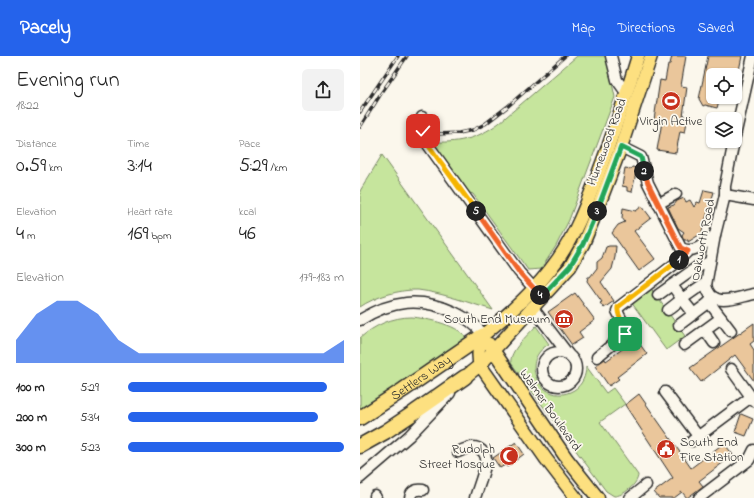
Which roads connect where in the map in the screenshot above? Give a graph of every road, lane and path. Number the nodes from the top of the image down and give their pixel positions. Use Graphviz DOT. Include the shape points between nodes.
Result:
graph roads {
  1 [pos="611,56"];
  2 [pos="638,56"];
  3 [pos="651,56"];
  4 [pos="753,56"];
  5 [pos="626,94"];
  6 [pos="740,112"];
  7 [pos="422,117"];
  8 [pos="621,147"];
  9 [pos="733,148"];
  10 [pos="676,194"];
  11 [pos="725,195"];
  12 [pos="754,200"];
  13 [pos="658,204"];
  14 [pos="715,235"];
  15 [pos="688,251"];
  16 [pos="710,262"];
  17 [pos="672,285"];
  18 [pos="706,285"];
  19 [pos="538,293"];
  20 [pos="754,294"];
  21 [pos="658,295"];
  22 [pos="682,299"];
  23 [pos="712,299"];
  24 [pos="532,307"];
  25 [pos="668,310"];
  26 [pos="694,314"];
  27 [pos="720,318"];
  28 [pos="360,320"];
  29 [pos="679,325"];
  30 [pos="704,330"];
  31 [pos="731,332"];
  32 [pos="482,335"];
  33 [pos="714,343"];
  34 [pos="684,345"];
  35 [pos="493,351"];
  36 [pos="568,354"];
  37 [pos="597,357"];
  38 [pos="480,365"];
  39 [pos="731,369"];
  40 [pos="465,377"];
  41 [pos="665,392"];
  42 [pos="753,399"];
  43 [pos="360,418"];
  44 [pos="360,446"];
  45 [pos="754,450"];
  46 [pos="458,452"];
  47 [pos="360,478"];
  48 [pos="646,485"];
  49 [pos="423,490"];
  50 [pos="410,498"];
  51 [pos="475,498"];
  52 [pos="576,498"];
  53 [pos="598,498"];
  54 [pos="630,498"];
  55 [pos="699,498"];
  1 -- 5 [label="street" via="617,80"];
  2 -- 5 [label="main road, Humewood Road"];
  3 -- 8 [label="main road, Humewood Road"];
  4 -- 6 [label="street"];
  5 -- 19 [label="main road, Humewood Road" via="583,213 572,237"];
  7 -- 19 [label="street" via="426,142 519,272"];
  8 -- 13 [label="street" via="644,158 646,178"];
  8 -- 19 [label="main road, Humewood Road" via="583,244 570,266"];
  9 -- 11 [label="street, Oakworth Road"];
  10 -- 13 [label="street"];
  11 -- 12 [label="street"];
  11 -- 14 [label="street, Oakworth Road"];
  13 -- 15 [label="street" via="681,248"];
  14 -- 15 [label="street" via="701,246"];
  14 -- 16 [label="street, Oakworth Road"];
  15 -- 37 [label="street" via="618,307 625,326 625,334"];
  16 -- 17 [label="street" via="697,267"];
  16 -- 18 [label="street, Oakworth Road"];
  17 -- 21 [label="street"];
  17 -- 22 [label="street"];
  18 -- 22 [label="street" via="702,285"];
  18 -- 23 [label="street, Oakworth Road"];
  19 -- 24 [label="main road, Humewood Road"];
  19 -- 32 [label="main road, Humewood Road"];
  20 -- 23 [label="street" via="727,301"];
  22 -- 25 [label="street"];
  22 -- 26 [label="street"];
  23 -- 26 [label="street"];
  23 -- 27 [label="street, Oakworth Road"];
  24 -- 35 [label="main road, Humewood Road"];
  24 -- 36 [label="street"];
  26 -- 29 [label="street"];
  27 -- 30 [label="street"];
  27 -- 31 [label="street, Oakworth Road"];
  28 -- 32 [label="street" via="374,311 395,304 418,302 456,313 476,325"];
  30 -- 33 [label="street"];
  30 -- 34 [label="street"];
  32 -- 35 [label="main road, Walmer Boulevard"];
  32 -- 38 [label="main road"];
  32 -- 43 [label="highway, Settlers Way"];
  35 -- 38 [label="main road, Humewood Road"];
  35 -- 53 [label="main road, Walmer Boulevard" via="567,459"];
  38 -- 40 [label="main road, Humewood Road"];
  38 -- 52 [label="main road"];
  39 -- 42 [label="street"];
  40 -- 44 [label="highway, Settlers Way" via="386,432"];
  40 -- 47 [label="street" via="409,436"];
  41 -- 42 [label="street" via="695,439"];
  45 -- 55 [label="street" via="749,460"];
  46 -- 51 [label="street" via="475,447 482,450 486,458"];
  48 -- 54 [label="street"];
  49 -- 50 [label="street" via="414,491"];
}
